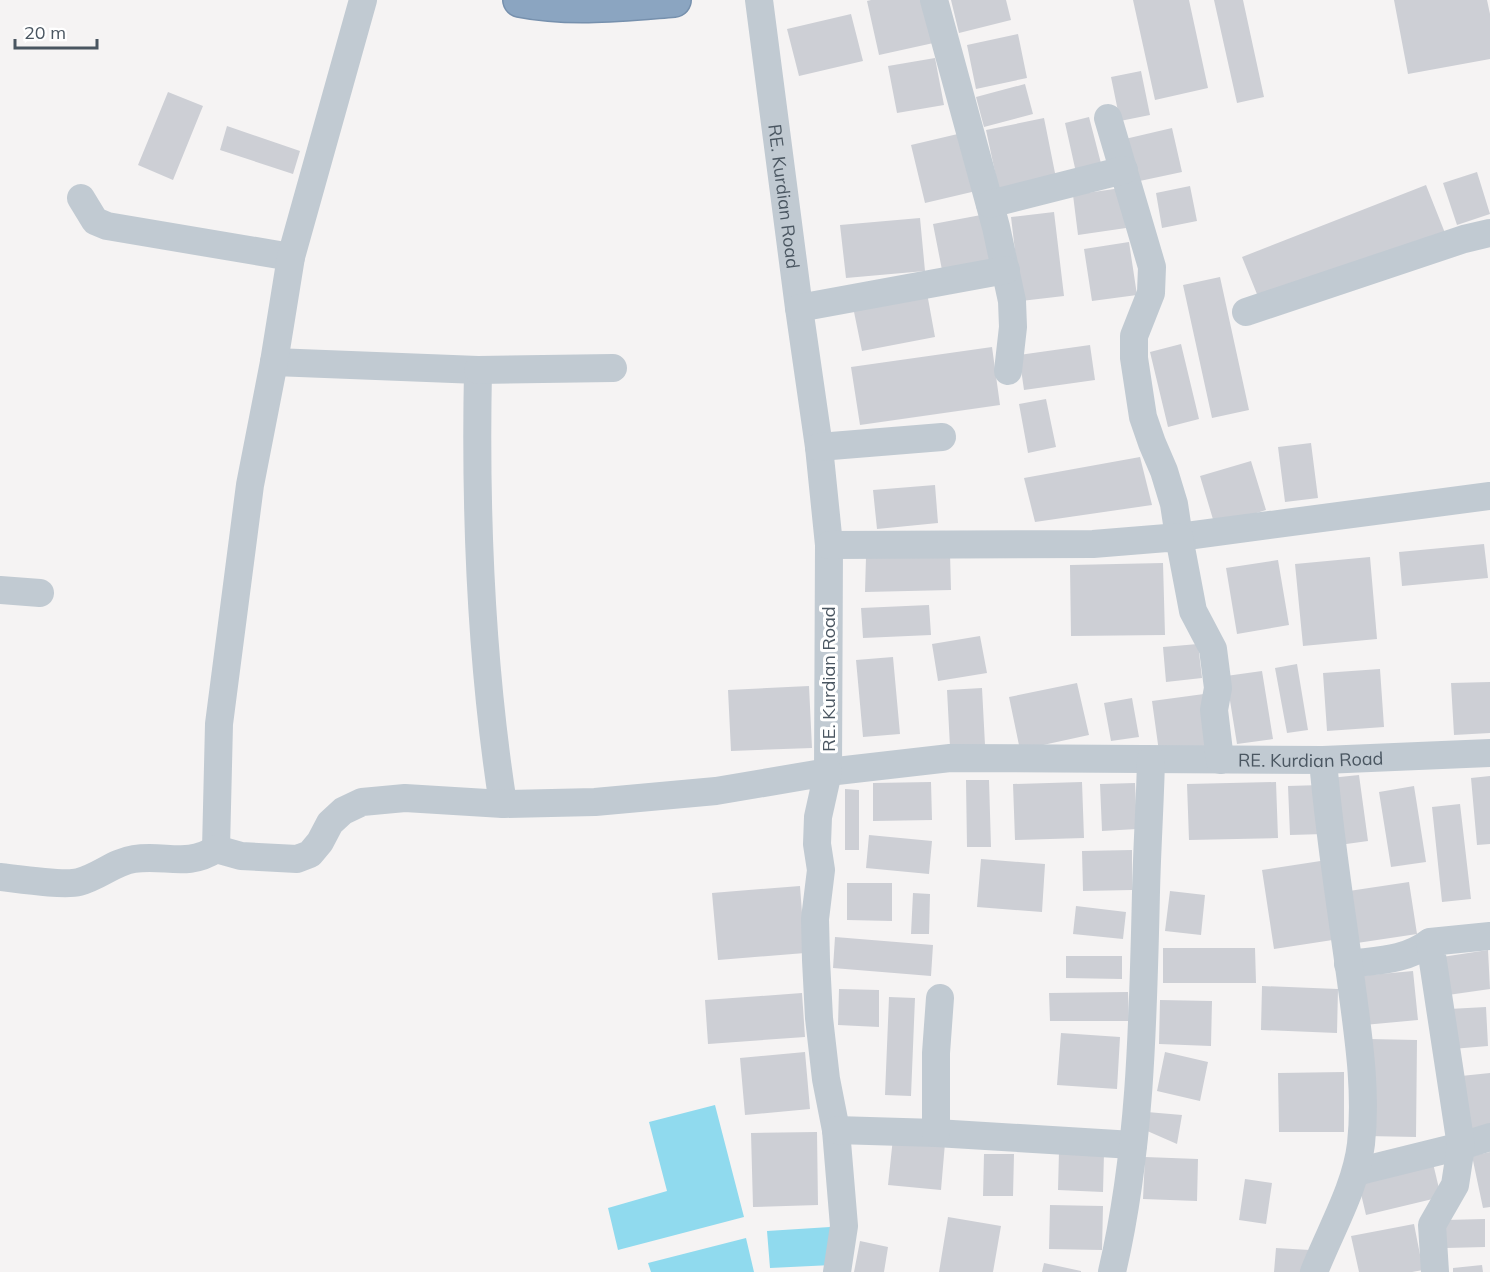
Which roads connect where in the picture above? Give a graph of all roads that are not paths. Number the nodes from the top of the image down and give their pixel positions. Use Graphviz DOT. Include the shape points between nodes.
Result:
graph roads {
  1 [pos="363,0"];
  2 [pos="520,0"];
  3 [pos="674,0"];
  4 [pos="759,0"];
  5 [pos="934,0"];
  6 [pos="1108,118"];
  7 [pos="1124,170"];
  8 [pos="81,198"];
  9 [pos="990,204"];
  10 [pos="1490,233"];
  11 [pos="291,257"];
  12 [pos="1006,270"];
  13 [pos="799,308"];
  14 [pos="1246,312"];
  15 [pos="274,362"];
  16 [pos="613,368"];
  17 [pos="478,370"];
  18 [pos="1008,371"];
  19 [pos="942,437"];
  20 [pos="819,447"];
  21 [pos="1490,496"];
  22 [pos="1179,537"];
  23 [pos="829,545"];
  24 [pos="0,590"];
  25 [pos="40,593"];
  26 [pos="1490,753"];
  27 [pos="1151,760"];
  28 [pos="1220,760"];
  29 [pos="1323,760"];
  30 [pos="828,772"];
  31 [pos="503,804"];
  32 [pos="216,849"];
  33 [pos="0,877"];
  34 [pos="1490,936"];
  35 [pos="1430,942"];
  36 [pos="1348,964"];
  37 [pos="940,998"];
  38 [pos="836,1130"];
  39 [pos="936,1133"];
  40 [pos="1490,1137"];
  41 [pos="1132,1145"];
  42 [pos="1461,1146"];
  43 [pos="1356,1172"];
  44 [pos="837,1272"];
  45 [pos="1112,1272"];
  46 [pos="1314,1272"];
  47 [pos="1435,1272"];
  1 -- 11 [label="street"];
  2 -- 3 [label="highway" via="608,5"];
  4 -- 13 [label="street, RE. Kurdian Road"];
  5 -- 9 [label="street"];
  6 -- 7 [label="street"];
  7 -- 9 [label="street"];
  7 -- 22 [label="street" via="1152,267 1151,292 1134,336 1134,358 1143,417 1174,504"];
  8 -- 11 [label="street" via="95,221 106,226"];
  9 -- 12 [label="street"];
  10 -- 14 [label="street"];
  11 -- 15 [label="street"];
  12 -- 13 [label="street"];
  12 -- 18 [label="street" via="1013,327"];
  13 -- 20 [label="street, RE. Kurdian Road"];
  15 -- 17 [label="street"];
  15 -- 32 [label="street" via="250,485 219,724"];
  16 -- 17 [label="street"];
  17 -- 31 [label="street" via="477,496 486,660"];
  19 -- 20 [label="street"];
  20 -- 23 [label="street, RE. Kurdian Road"];
  21 -- 22 [label="street"];
  22 -- 23 [label="street" via="1093,544"];
  22 -- 28 [label="street" via="1193,611 1213,649"];
  23 -- 30 [label="street, RE. Kurdian Road"];
  24 -- 25 [label="street"];
  26 -- 29 [label="street, RE. Kurdian Road"];
  27 -- 28 [label="street, RE. Kurdian Road"];
  27 -- 30 [label="street, RE. Kurdian Road" via="951,758"];
  27 -- 41 [label="street" via="1144,1009"];
  28 -- 29 [label="street, RE. Kurdian Road"];
  29 -- 36 [label="street"];
  30 -- 31 [label="street" via="716,791 595,802"];
  30 -- 38 [label="street" via="818,817 821,870 815,919 819,1018"];
  31 -- 32 [label="street" via="405,798 362,802 342,811 310,854 297,859 241,856"];
  32 -- 33 [label="street" via="196,859 124,861 76,883"];
  34 -- 35 [label="street"];
  35 -- 36 [label="street" via="1407,955"];
  35 -- 42 [label="street"];
  36 -- 43 [label="street" via="1363,1102"];
  37 -- 39 [label="street"];
  38 -- 39 [label="street"];
  38 -- 44 [label="street" via="844,1226"];
  39 -- 41 [label="street"];
  40 -- 42 [label="street"];
  41 -- 45 [label="street"];
  42 -- 43 [label="street"];
  42 -- 47 [label="street" via="1455,1185 1432,1225"];
  43 -- 46 [label="street"];
}
